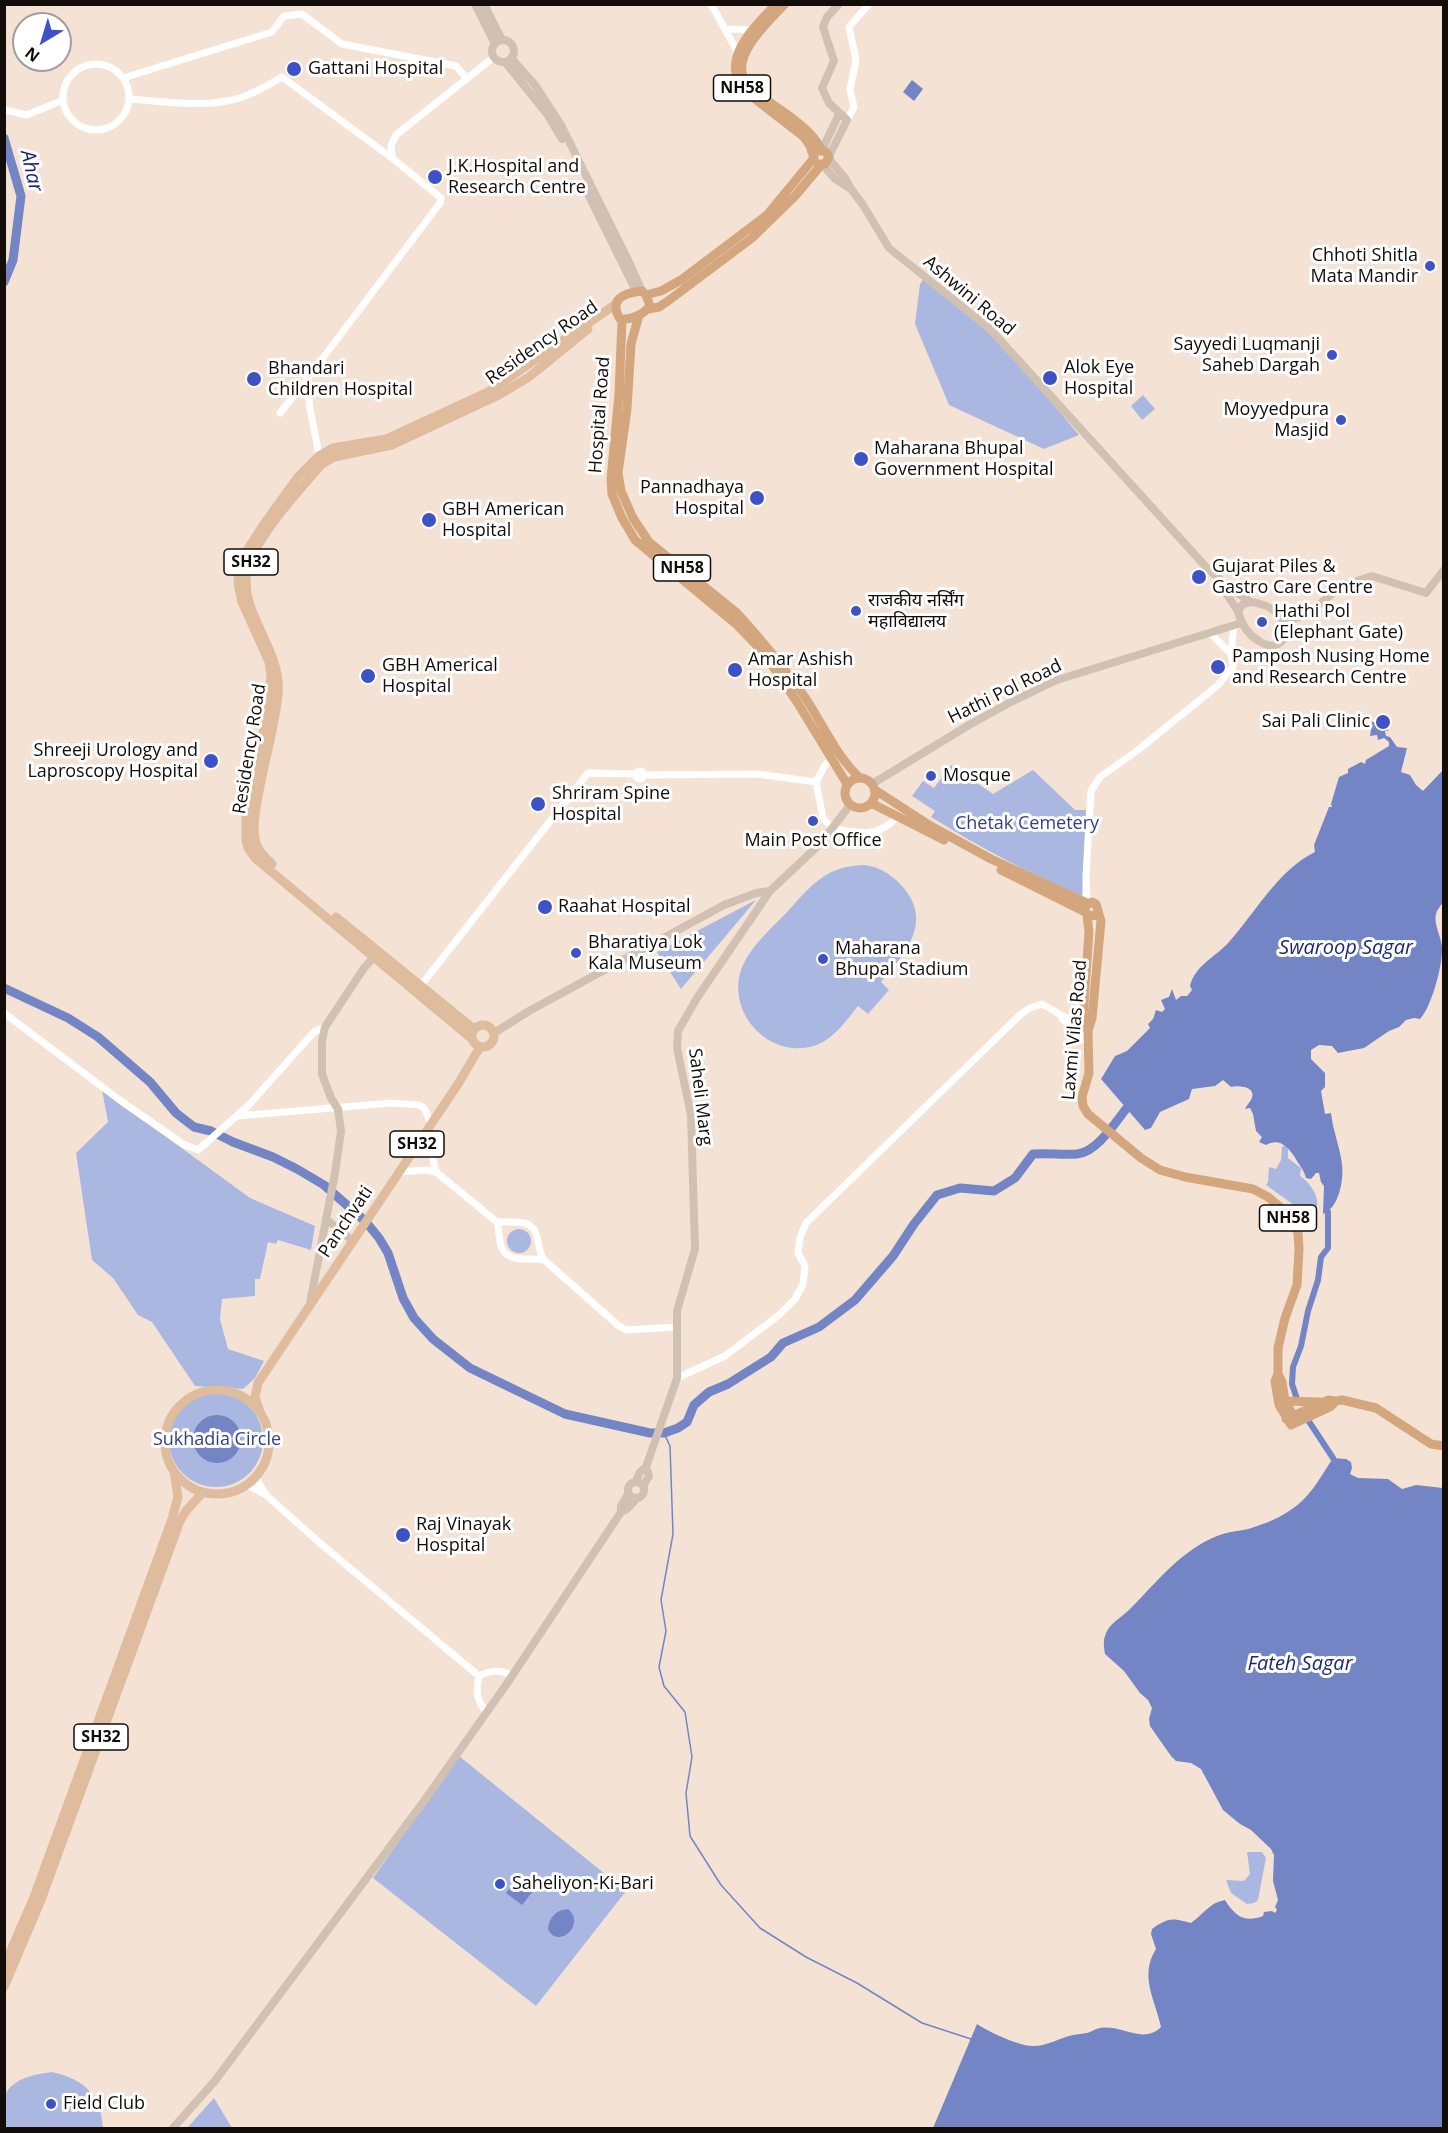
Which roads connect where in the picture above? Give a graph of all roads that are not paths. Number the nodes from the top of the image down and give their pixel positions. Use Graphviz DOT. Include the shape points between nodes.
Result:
graph roads {
  1 [pos="475,4"];
  2 [pos="484,4"];
  3 [pos="711,4"];
  4 [pos="776,4"];
  5 [pos="785,4"];
  6 [pos="839,4"];
  7 [pos="869,4"];
  8 [pos="725,29"];
  9 [pos="753,30"];
  10 [pos="498,42"];
  11 [pos="738,53"];
  12 [pos="494,57"];
  13 [pos="508,60"];
  14 [pos="123,78"];
  15 [pos="467,79"];
  16 [pos="129,99"];
  17 [pos="63,100"];
  18 [pos="4,110"];
  19 [pos="839,114"];
  20 [pos="847,120"];
  21 [pos="822,157"];
  22 [pos="392,158"];
  23 [pos="641,292"];
  24 [pos="616,308"];
  25 [pos="648,309"];
  26 [pos="639,315"];
  27 [pos="622,320"];
  28 [pos="307,379"];
  29 [pos="280,413"];
  30 [pos="320,460"];
  31 [pos="1207,568"];
  32 [pos="1443,570"];
  33 [pos="1251,602"];
  34 [pos="1239,611"];
  35 [pos="1285,622"];
  36 [pos="1235,625"];
  37 [pos="1209,632"];
  38 [pos="1231,654"];
  39 [pos="831,760"];
  40 [pos="860,778"];
  41 [pos="816,782"];
  42 [pos="847,784"];
  43 [pos="874,787"];
  44 [pos="871,803"];
  45 [pos="850,805"];
  46 [pos="898,816"];
  47 [pos="832,828"];
  48 [pos="770,891"];
  49 [pos="1086,910"];
  50 [pos="376,955"];
  51 [pos="1086,983"];
  52 [pos="418,989"];
  53 [pos="1036,1005"];
  54 [pos="4,1013"];
  55 [pos="325,1028"];
  56 [pos="1088,1031"];
  57 [pos="494,1033"];
  58 [pos="473,1034"];
  59 [pos="480,1047"];
  60 [pos="1090,1047"];
  61 [pos="338,1109"];
  62 [pos="236,1116"];
  63 [pos="429,1126"];
  64 [pos="400,1172"];
  65 [pos="436,1172"];
  66 [pos="327,1217"];
  67 [pos="497,1222"];
  68 [pos="353,1240"];
  69 [pos="544,1260"];
  70 [pos="309,1307"];
  71 [pos="676,1327"];
  72 [pos="1278,1374"];
  73 [pos="677,1378"];
  74 [pos="258,1383"];
  75 [pos="229,1391"];
  76 [pos="1336,1401"];
  77 [pos="1288,1402"];
  78 [pos="1311,1408"];
  79 [pos="260,1412"];
  80 [pos="1294,1419"];
  81 [pos="1443,1446"];
  82 [pos="174,1471"];
  83 [pos="256,1478"];
  84 [pos="640,1484"];
  85 [pos="247,1485"];
  86 [pos="203,1492"];
  87 [pos="628,1494"];
  88 [pos="266,1495"];
  89 [pos="637,1498"];
  90 [pos="621,1512"];
  91 [pos="513,1675"];
  92 [pos="479,1676"];
  93 [pos="486,1711"];
  94 [pos="4,1966"];
  95 [pos="4,1987"];
  96 [pos="173,2128"];
  1 -- 10 [label="main road"];
  2 -- 10 [label="main road"];
  3 -- 8 [label="street"];
  4 -- 9 [label="highway, NH58"];
  5 -- 21 [label="highway, NH58" via="748,47 742,75 810,133"];
  6 -- 19 [label="main road" via="823,24 834,61 822,88"];
  7 -- 20 [label="street" via="849,27 856,60 850,90 854,107"];
  8 -- 9 [label="street"];
  8 -- 11 [label="street"];
  9 -- 11 [label="highway, NH58"];
  10 -- 12 [label="main road" via="492,51"];
  10 -- 13 [label="main road" via="512,45 514,52"];
  11 -- 21 [label="highway, NH58" via="734,70 741,86 804,137"];
  12 -- 13 [label="main road" via="501,62"];
  12 -- 15 [label="street"];
  13 -- 23 [label="main road" via="561,137"];
  14 -- 15 [label="street" via="272,32 284,16 302,14 342,44 456,66"];
  14 -- 16 [label="street"];
  14 -- 17 [label="street" via="112,68 87,65 70,77"];
  15 -- 22 [label="street" via="396,135 391,146"];
  16 -- 17 [label="street" via="121,119 96,130 75,122"];
  16 -- 22 [label="street" via="200,104 229,101 282,77"];
  17 -- 18 [label="street" via="27,115"];
  19 -- 20 [label="main road"];
  19 -- 21 [label="main road"];
  20 -- 21 [label="main road"];
  21 -- 23 [label="highway" via="767,215 681,280 661,291"];
  21 -- 25 [label="highway" via="795,196 752,238 668,301"];
  21 -- 31 [label="main road, Ashwini Road" via="841,171 890,248 990,329"];
  22 -- 28 [label="street" via="441,198 440,203"];
  23 -- 24 [label="highway" via="627,292"];
  23 -- 25 [label="highway"];
  24 -- 27 [label="highway"];
  24 -- 30 [label="main road, Residency Road" via="499,395 461,409 392,445"];
  25 -- 26 [label="highway"];
  26 -- 27 [label="highway"];
  26 -- 40 [label="highway, NH58" via="631,344 618,473 633,518 649,542 750,626 802,694 840,756"];
  27 -- 39 [label="highway, Hospital Road / NH58" via="611,479 612,494 622,518 635,540 736,624 763,652"];
  28 -- 29 [label="street"];
  28 -- 30 [label="street"];
  30 -- 50 [label="main road, Residency Road / SH32" via="262,538 246,574 247,591 279,682 253,832 262,855"];
  31 -- 33 [label="main road, Ashwini Road"];
  31 -- 34 [label="main road"];
  32 -- 35 [label="main road" via="1426,593 1372,576 1342,586 1306,614"];
  33 -- 34 [label="main road" via="1243,604"];
  33 -- 35 [label="main road" via="1271,608"];
  34 -- 36 [label="main road"];
  35 -- 36 [label="main road" via="1283,639 1272,646 1264,645"];
  36 -- 37 [label="main road, Hathi Pol Road"];
  36 -- 38 [label="street"];
  37 -- 38 [label="street"];
  37 -- 43 [label="main road, Hathi Pol Road" via="1057,680 941,740"];
  38 -- 49 [label="street" via="1233,667 1217,686 1100,777 1091,791"];
  39 -- 41 [label="street"];
  39 -- 42 [label="highway, Hospital Road / NH58"];
  40 -- 42 [label="highway"];
  40 -- 43 [label="highway, NH58"];
  41 -- 47 [label="street" via="824,818"];
  41 -- 52 [label="street" via="758,774 588,773"];
  42 -- 45 [label="highway, NH58" via="845,795"];
  43 -- 44 [label="highway"];
  43 -- 49 [label="highway, NH58" via="928,825"];
  44 -- 45 [label="highway" via="861,808"];
  44 -- 46 [label="highway"];
  45 -- 47 [label="main road, Saheli Marg"];
  46 -- 47 [label="street" via="873,833"];
  46 -- 49 [label="highway"];
  47 -- 48 [label="main road, Saheli Marg"];
  48 -- 57 [label="main road" via="724,905"];
  48 -- 71 [label="main road, Saheli Marg" via="678,1031 677,1048 691,1115 695,1249"];
  49 -- 51 [label="highway, NH58"];
  49 -- 56 [label="highway, Laxmi Vilas Road / NH58" via="1093,916 1098,912 1101,921"];
  50 -- 52 [label="main road, SH32"];
  50 -- 55 [label="main road"];
  51 -- 53 [label="street" via="1073,1017 1068,1019 1042,1004"];
  51 -- 56 [label="highway, NH58" via="1083,1017"];
  52 -- 58 [label="main road, SH32"];
  53 -- 60 [label="street" via="1072,1026"];
  53 -- 73 [label="street" via="1021,1014 806,1223 798,1253 804,1266 803,1284 795,1299 725,1356"];
  54 -- 62 [label="street" via="183,1144 201,1148"];
  55 -- 61 [label="main road" via="322,1074"];
  55 -- 62 [label="street" via="314,1032"];
  56 -- 60 [label="highway, Laxmi Vilas Road / NH58"];
  57 -- 58 [label="main road, SH32" via="483,1024"];
  57 -- 59 [label="main road, SH32" via="491,1044"];
  58 -- 59 [label="main road, SH32"];
  59 -- 63 [label="main road, Panchvati / SH32"];
  60 -- 72 [label="highway, Laxmi Vilas Road / NH58" via="1089,1073 1082,1097 1088,1114 1160,1170 1253,1190 1268,1197 1298,1232 1297,1285 1278,1348"];
  61 -- 62 [label="street"];
  61 -- 63 [label="street" via="372,1104 419,1105 424,1108"];
  61 -- 66 [label="main road" via="341,1131"];
  63 -- 64 [label="main road, Panchvati / SH32"];
  63 -- 65 [label="street"];
  64 -- 65 [label="street"];
  64 -- 68 [label="main road, Panchvati / SH32"];
  65 -- 67 [label="street"];
  66 -- 68 [label="main road"];
  66 -- 70 [label="main road"];
  67 -- 69 [label="street" via="528,1224 536,1233"];
  67 -- 69 [label="street" via="501,1245 508,1255"];
  68 -- 70 [label="main road, Panchvati / SH32"];
  69 -- 71 [label="street" via="626,1330"];
  70 -- 74 [label="main road, Panchvati / SH32"];
  71 -- 73 [label="main road, Saheli Marg"];
  72 -- 77 [label="highway, Laxmi Vilas Road / NH58"];
  72 -- 80 [label="highway, Laxmi Vilas Road / NH58" via="1276,1395"];
  73 -- 84 [label="main road, Saheli Marg" via="654,1447 640,1472"];
  74 -- 75 [label="main road, SH32" via="246,1390"];
  74 -- 79 [label="main road" via="255,1397"];
  75 -- 79 [label="main road"];
  75 -- 82 [label="main road, SH32" via="192,1396 174,1412 165,1445"];
  76 -- 78 [label="highway" via="1328,1400"];
  76 -- 78 [label="highway" via="1330,1407"];
  76 -- 81 [label="highway" via="1376,1408 1431,1444"];
  77 -- 78 [label="highway"];
  77 -- 80 [label="highway, Laxmi Vilas Road / NH58"];
  78 -- 80 [label="highway"];
  79 -- 83 [label="main road" via="269,1442"];
  82 -- 86 [label="main road"];
  82 -- 94 [label="main road, SH32" via="178,1497 172,1519 34,1897"];
  83 -- 85 [label="main road"];
  83 -- 88 [label="street"];
  84 -- 87 [label="main road" via="628,1486"];
  84 -- 89 [label="main road" via="643,1494"];
  85 -- 86 [label="main road" via="231,1492"];
  85 -- 88 [label="street"];
  86 -- 95 [label="main road, SH32" via="180,1521 41,1900"];
  87 -- 89 [label="main road"];
  87 -- 90 [label="main road"];
  88 -- 92 [label="street"];
  89 -- 90 [label="main road"];
  90 -- 91 [label="main road"];
  91 -- 92 [label="street" via="490,1670"];
  91 -- 93 [label="main road"];
  92 -- 93 [label="street" via="476,1691 479,1704"];
  93 -- 96 [label="main road" via="292,1979 214,2082"];
}
